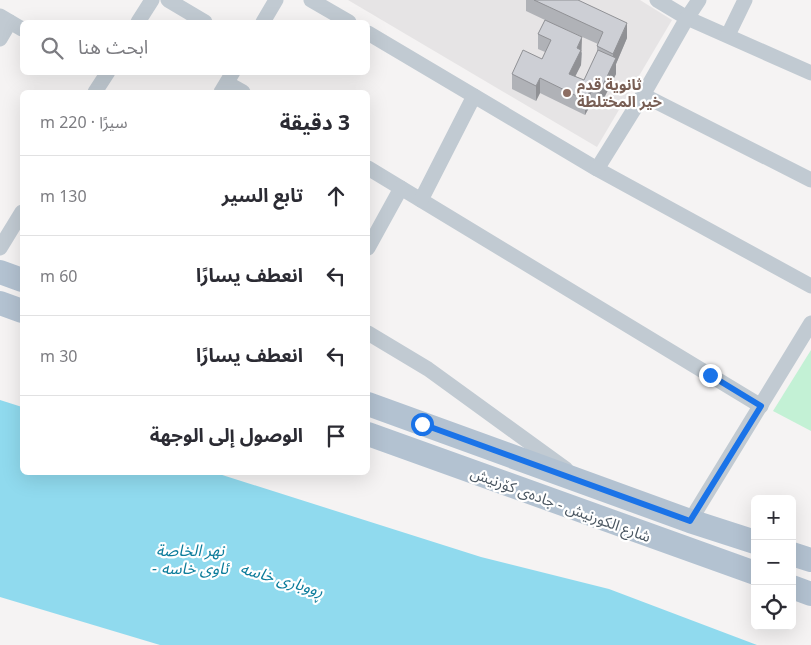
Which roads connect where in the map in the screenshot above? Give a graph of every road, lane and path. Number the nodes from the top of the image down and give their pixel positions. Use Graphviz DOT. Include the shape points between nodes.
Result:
graph roads {
  1 [pos="152,0"];
  2 [pos="168,0"];
  3 [pos="276,0"];
  4 [pos="311,0"];
  5 [pos="657,0"];
  6 [pos="699,0"];
  7 [pos="745,0"];
  8 [pos="686,18"];
  9 [pos="139,20"];
  10 [pos="202,20"];
  11 [pos="264,20"];
  12 [pos="346,20"];
  13 [pos="11,22"];
  14 [pos="370,34"];
  15 [pos="728,35"];
  16 [pos="0,39"];
  17 [pos="811,73"];
  18 [pos="102,75"];
  19 [pos="227,83"];
  20 [pos="96,90"];
  21 [pos="239,90"];
  22 [pos="643,95"];
  23 [pos="474,96"];
  24 [pos="370,169"];
  25 [pos="598,170"];
  26 [pos="811,180"];
  27 [pos="401,188"];
  28 [pos="421,200"];
  29 [pos="20,215"];
  30 [pos="370,244"];
  31 [pos="0,248"];
  32 [pos="0,272"];
  33 [pos="20,279"];
  34 [pos="811,286"];
  35 [pos="0,303"];
  36 [pos="20,310"];
  37 [pos="811,323"];
  38 [pos="370,334"];
  39 [pos="370,405"];
  40 [pos="761,406"];
  41 [pos="370,435"];
  42 [pos="587,484"];
  43 [pos="690,521"];
  44 [pos="751,541"];
  45 [pos="796,555"];
  46 [pos="811,560"];
  47 [pos="751,572"];
  48 [pos="796,588"];
  49 [pos="811,594"];
  1 -- 9 [label="street"];
  2 -- 10 [label="street"];
  3 -- 11 [label="street"];
  4 -- 12 [label="street"];
  5 -- 8 [label="street"];
  6 -- 8 [label="street"];
  7 -- 15 [label="street"];
  8 -- 15 [label="street"];
  8 -- 22 [label="street"];
  13 -- 16 [label="street"];
  14 -- 23 [label="street"];
  15 -- 17 [label="street"];
  18 -- 20 [label="street"];
  19 -- 21 [label="street"];
  22 -- 25 [label="street"];
  22 -- 26 [label="street"];
  23 -- 25 [label="street"];
  23 -- 28 [label="street"];
  24 -- 27 [label="street"];
  25 -- 34 [label="street"];
  27 -- 28 [label="street"];
  27 -- 30 [label="street"];
  28 -- 40 [label="street"];
  29 -- 31 [label="street"];
  32 -- 33 [label="main road"];
  35 -- 36 [label="main road"];
  37 -- 40 [label="street"];
  38 -- 42 [label="street" via="428,369"];
  39 -- 42 [label="main road, شارع الكورنيش - جادەی کۆرنیش"];
  40 -- 43 [label="street"];
  41 -- 47 [label="main road, شارع الكورنيش - جادەی کۆرنیش"];
  42 -- 43 [label="main road, شارع الكورنيش - جادەی کۆرنیش"];
  43 -- 44 [label="main road, شارع الكورنيش - جادەی کۆرنیش"];
  45 -- 46 [label="main road"];
  48 -- 49 [label="main road"];
}
